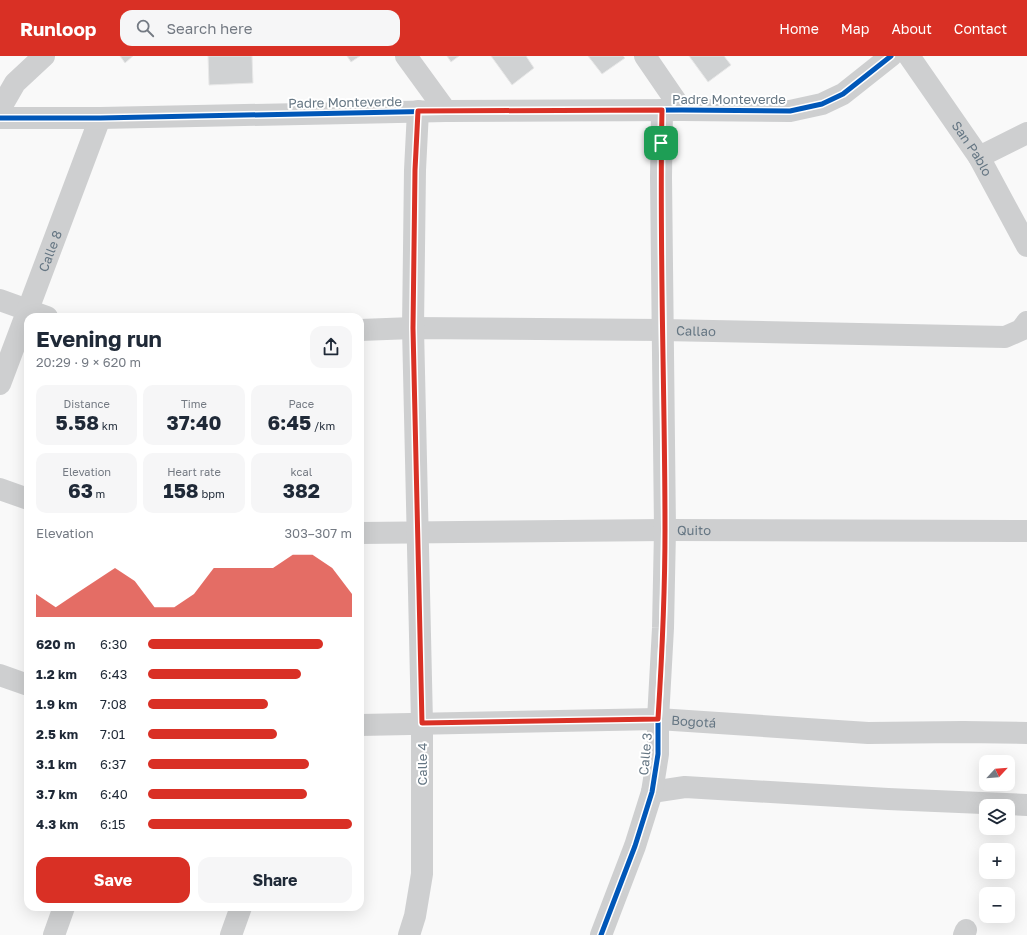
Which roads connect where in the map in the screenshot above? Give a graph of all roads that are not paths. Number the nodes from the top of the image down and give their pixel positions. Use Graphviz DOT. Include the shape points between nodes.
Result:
graph roads {
  1 [pos="44,56"];
  2 [pos="406,56"];
  3 [pos="645,56"];
  4 [pos="891,56"];
  5 [pos="909,56"];
  6 [pos="0,109"];
  7 [pos="672,110"];
  8 [pos="418,111"];
  9 [pos="446,111"];
  10 [pos="0,118"];
  11 [pos="100,118"];
  12 [pos="1027,133"];
  13 [pos="979,157"];
  14 [pos="1027,246"];
  15 [pos="0,300"];
  16 [pos="34,313"];
  17 [pos="37,313"];
  18 [pos="1027,322"];
  19 [pos="413,328"];
  20 [pos="364,330"];
  21 [pos="662,330"];
  22 [pos="24,339"];
  23 [pos="0,384"];
  24 [pos="0,488"];
  25 [pos="24,497"];
  26 [pos="665,530"];
  27 [pos="418,532"];
  28 [pos="1027,532"];
  29 [pos="364,533"];
  30 [pos="0,675"];
  31 [pos="24,684"];
  32 [pos="658,719"];
  33 [pos="422,723"];
  34 [pos="364,725"];
  35 [pos="1027,732"];
  36 [pos="652,792"];
  37 [pos="1027,805"];
  38 [pos="63,911"];
  39 [pos="240,911"];
  40 [pos="54,935"];
  41 [pos="231,935"];
  42 [pos="409,935"];
  43 [pos="601,935"];
  1 -- 6 [label="street" via="15,83"];
  2 -- 9 [label="street"];
  3 -- 7 [label="street"];
  4 -- 7 [label="street, Padre Monteverde" via="843,94 822,104 790,111"];
  5 -- 13 [label="street, San Pablo"];
  7 -- 9 [label="street, Padre Monteverde"];
  7 -- 21 [label="street, Calle 3" via="661,185"];
  8 -- 9 [label="street, Padre Monteverde"];
  8 -- 11 [label="street, Padre Monteverde"];
  8 -- 19 [label="street, Calle 4"];
  10 -- 11 [label="street, Padre Monteverde"];
  11 -- 17 [label="street, Calle 8"];
  12 -- 13 [label="street"];
  13 -- 14 [label="street, San Pablo"];
  15 -- 16 [label="street"];
  18 -- 21 [label="street, Callao" via="1021,330 1005,337"];
  19 -- 20 [label="street, Callao"];
  19 -- 21 [label="street, Callao"];
  19 -- 27 [label="street, Calle 4"];
  21 -- 26 [label="street, Calle 3"];
  22 -- 23 [label="street, Calle 8"];
  24 -- 25 [label="street"];
  26 -- 27 [label="street, Quito"];
  26 -- 28 [label="street, Quito"];
  26 -- 32 [label="street, Calle 3"];
  27 -- 29 [label="street, Quito"];
  27 -- 33 [label="street, Calle 4"];
  30 -- 31 [label="street"];
  32 -- 33 [label="street, Bogotá"];
  32 -- 35 [label="street, Bogotá" via="868,732"];
  32 -- 36 [label="street, Calle 3" via="658,754"];
  33 -- 34 [label="street, Bogotá"];
  33 -- 42 [label="street, Calle 4" via="422,874"];
  36 -- 37 [label="street" via="685,787"];
  36 -- 43 [label="street, Calle 3" via="635,846"];
  38 -- 40 [label="street"];
  39 -- 41 [label="street"];
}
